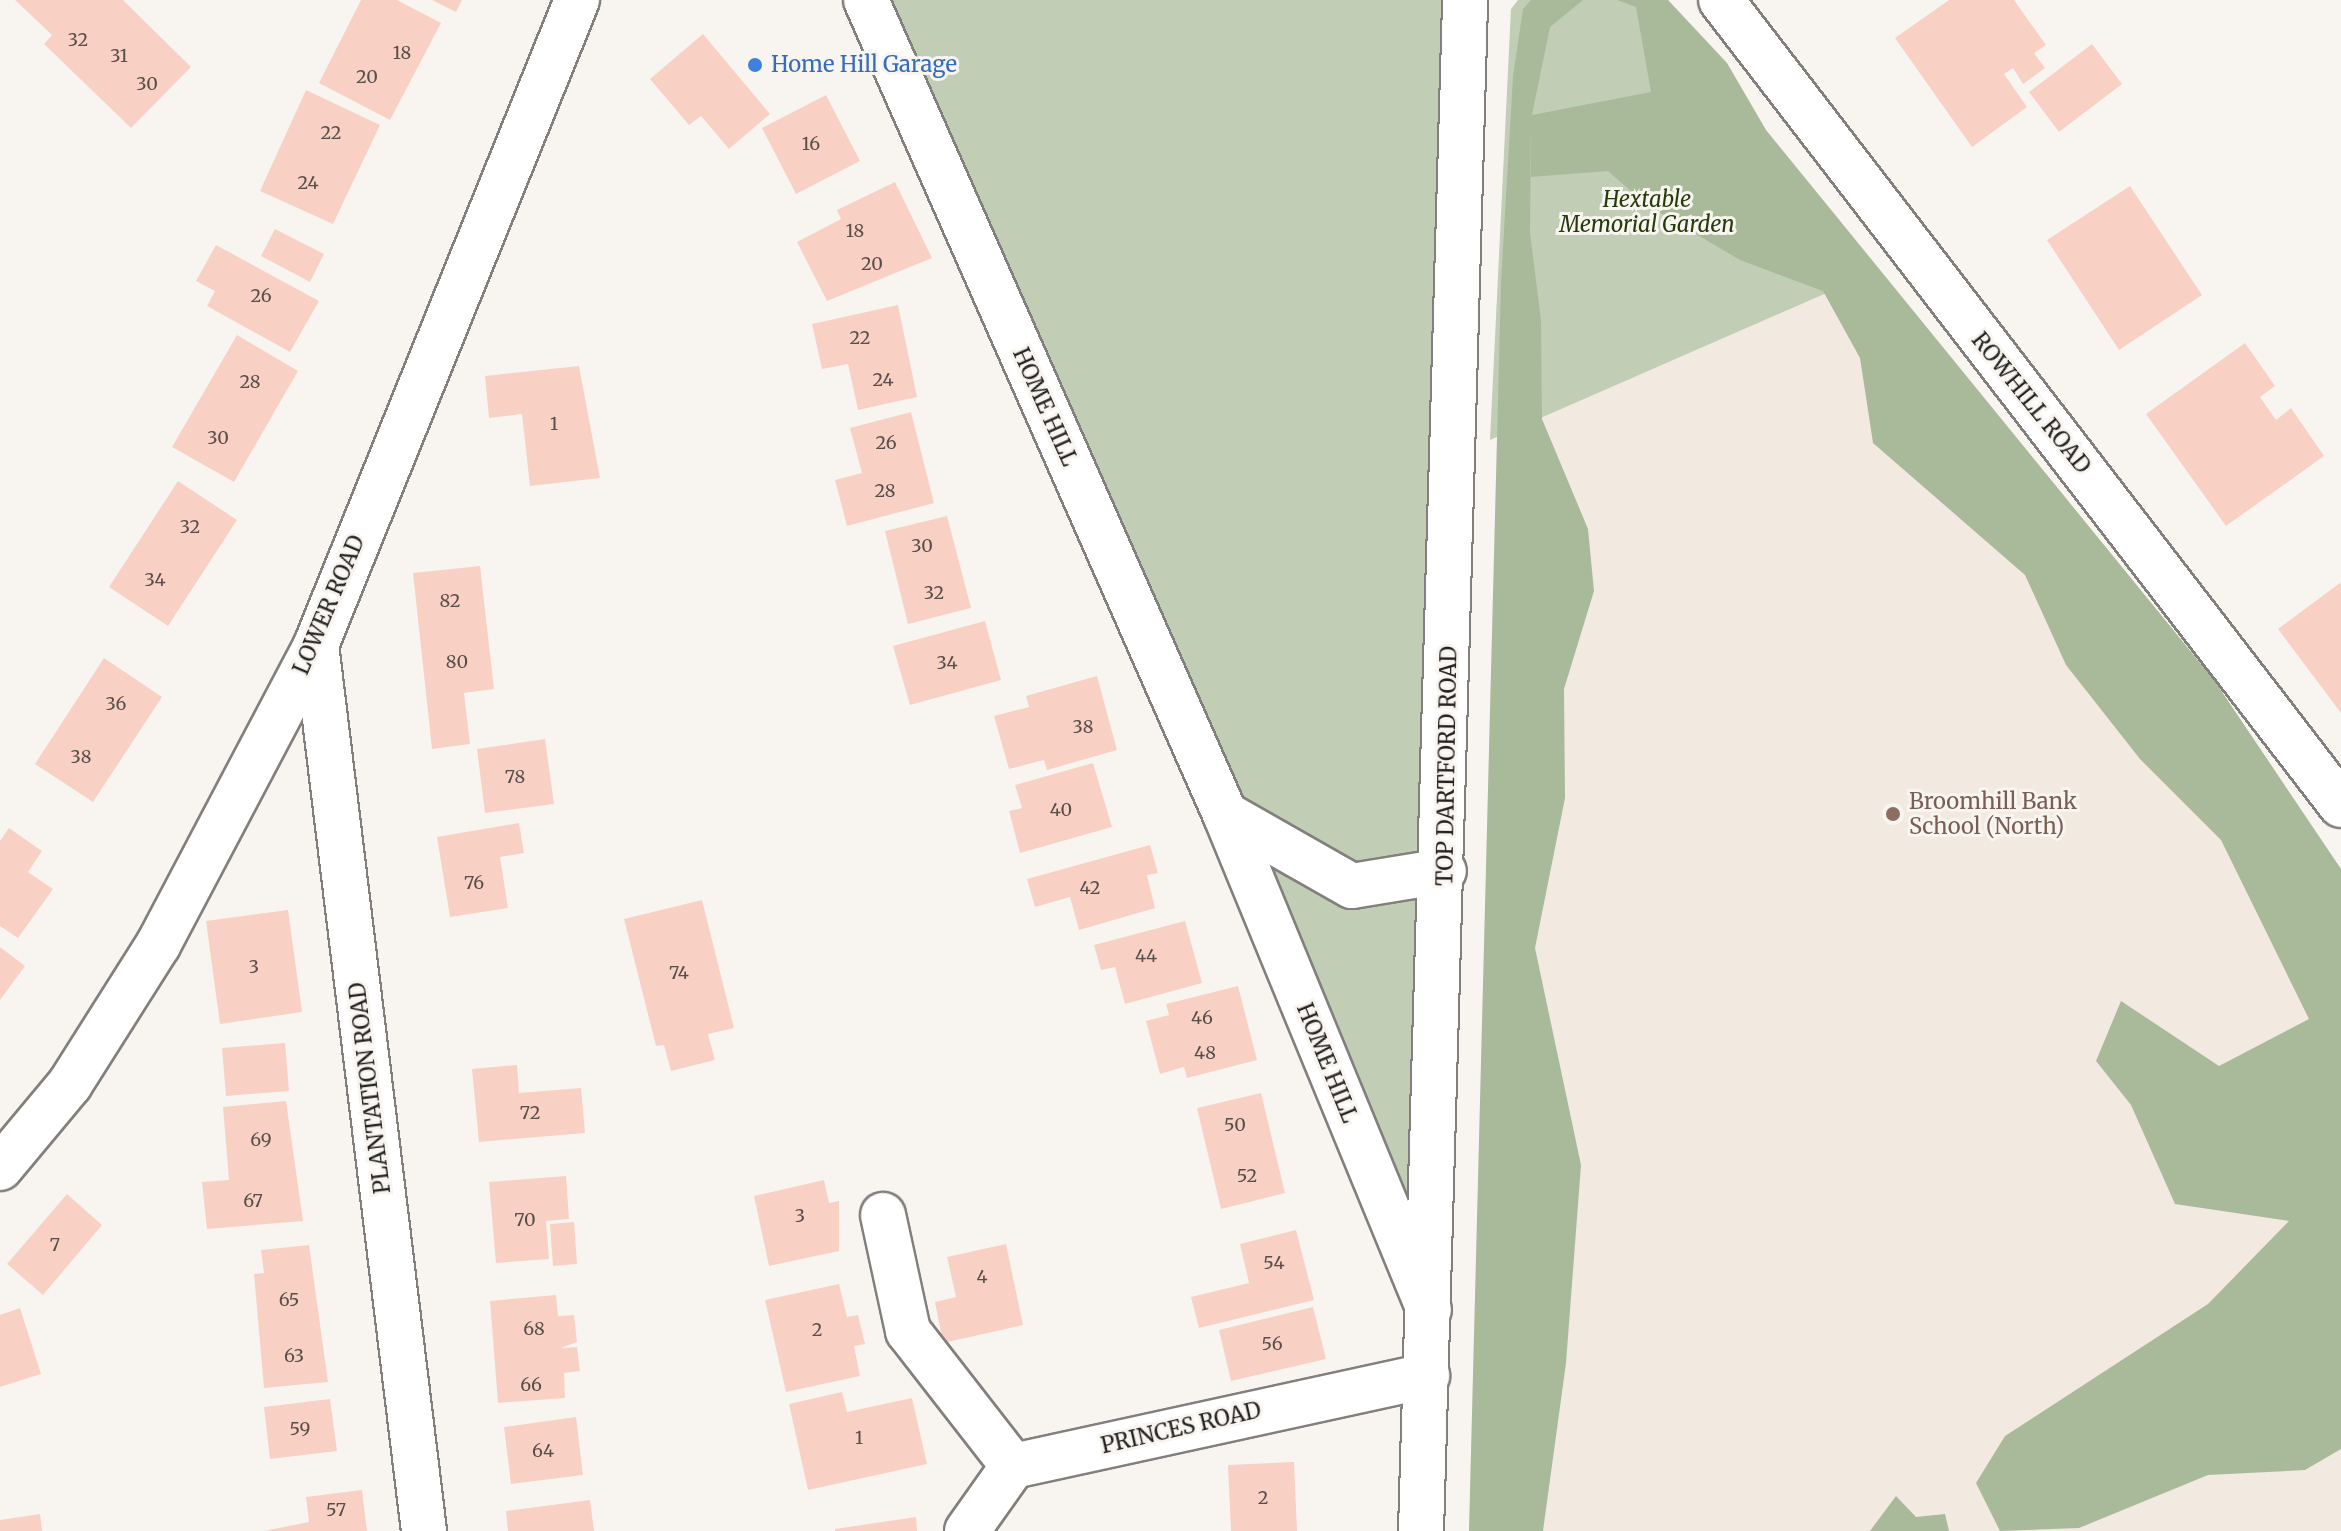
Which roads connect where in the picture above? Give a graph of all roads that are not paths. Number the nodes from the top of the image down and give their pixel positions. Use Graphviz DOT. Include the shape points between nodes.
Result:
graph roads {
  1 [pos="577,0"];
  2 [pos="866,0"];
  3 [pos="1465,0"];
  4 [pos="1721,0"];
  5 [pos="316,645"];
  6 [pos="2341,805"];
  7 [pos="1225,814"];
  8 [pos="1444,871"];
  9 [pos="0,1168"];
  10 [pos="883,1215"];
  11 [pos="1430,1312"];
  12 [pos="1427,1376"];
  13 [pos="1013,1466"];
  14 [pos="424,1531"];
  15 [pos="967,1531"];
  16 [pos="1421,1531"];
  1 -- 5 [label="street, LOWER ROAD"];
  2 -- 7 [label="street, HOME HILL"];
  3 -- 8 [label="street, TOP DARTFORD ROAD"];
  4 -- 6 [label="street, ROWHILL ROAD"];
  5 -- 9 [label="street, LOWER ROAD" via="158,945 70,1084"];
  5 -- 14 [label="street, PLANTATION ROAD"];
  7 -- 8 [label="street" via="1352,886"];
  7 -- 11 [label="street, HOME HILL"];
  8 -- 11 [label="street, TOP DARTFORD ROAD"];
  10 -- 13 [label="street" via="908,1331"];
  11 -- 12 [label="street, TOP DARTFORD ROAD"];
  12 -- 13 [label="street, PRINCES ROAD"];
  12 -- 16 [label="street, TOP DARTFORD ROAD"];
  13 -- 15 [label="street"];
}
